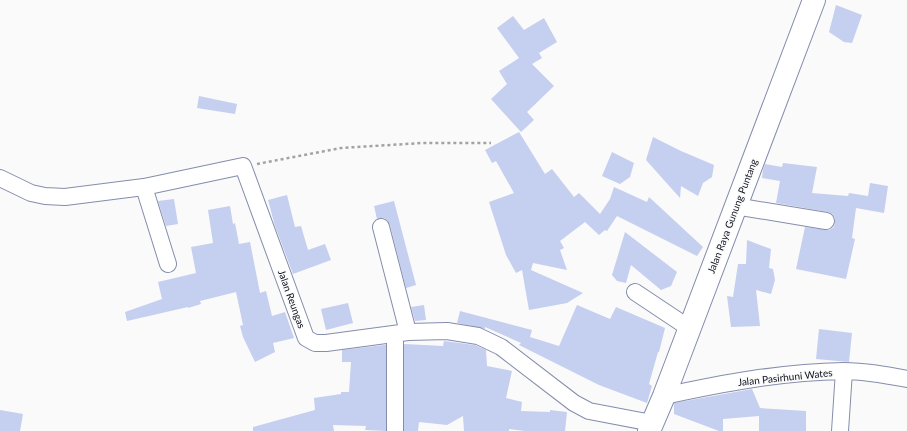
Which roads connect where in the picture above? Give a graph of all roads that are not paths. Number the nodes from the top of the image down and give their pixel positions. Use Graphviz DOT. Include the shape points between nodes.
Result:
graph roads {
  1 [pos="814,0"];
  2 [pos="0,178"];
  3 [pos="144,187"];
  4 [pos="735,206"];
  5 [pos="826,221"];
  6 [pos="381,227"];
  7 [pos="168,264"];
  8 [pos="635,292"];
  9 [pos="689,328"];
  10 [pos="401,333"];
  11 [pos="844,371"];
  12 [pos="907,380"];
  13 [pos="664,396"];
  14 [pos="651,427"];
  15 [pos="395,431"];
  16 [pos="840,431"];
  1 -- 4 [label="street, Jalan Raya Gunung Puntang"];
  2 -- 3 [label="street" via="31,193 45,196 65,197"];
  3 -- 7 [label="street"];
  3 -- 10 [label="street, Jalan Reungas" via="243,166 306,338 315,343 326,343"];
  4 -- 5 [label="street"];
  4 -- 9 [label="street, Jalan Raya Gunung Puntang"];
  6 -- 10 [label="street"];
  8 -- 9 [label="street"];
  9 -- 13 [label="street, Jalan Raya Gunung Puntang"];
  10 -- 14 [label="street, Jalan Reungas" via="447,331 478,336 501,347 574,403 589,411"];
  10 -- 15 [label="street"];
  11 -- 12 [label="street, Jalan Pasirhuni Wates"];
  11 -- 13 [label="street, Jalan Pasirhuni Wates" via="782,375"];
  11 -- 16 [label="street"];
  13 -- 14 [label="street, Jalan Raya Gunung Puntang"];
}
